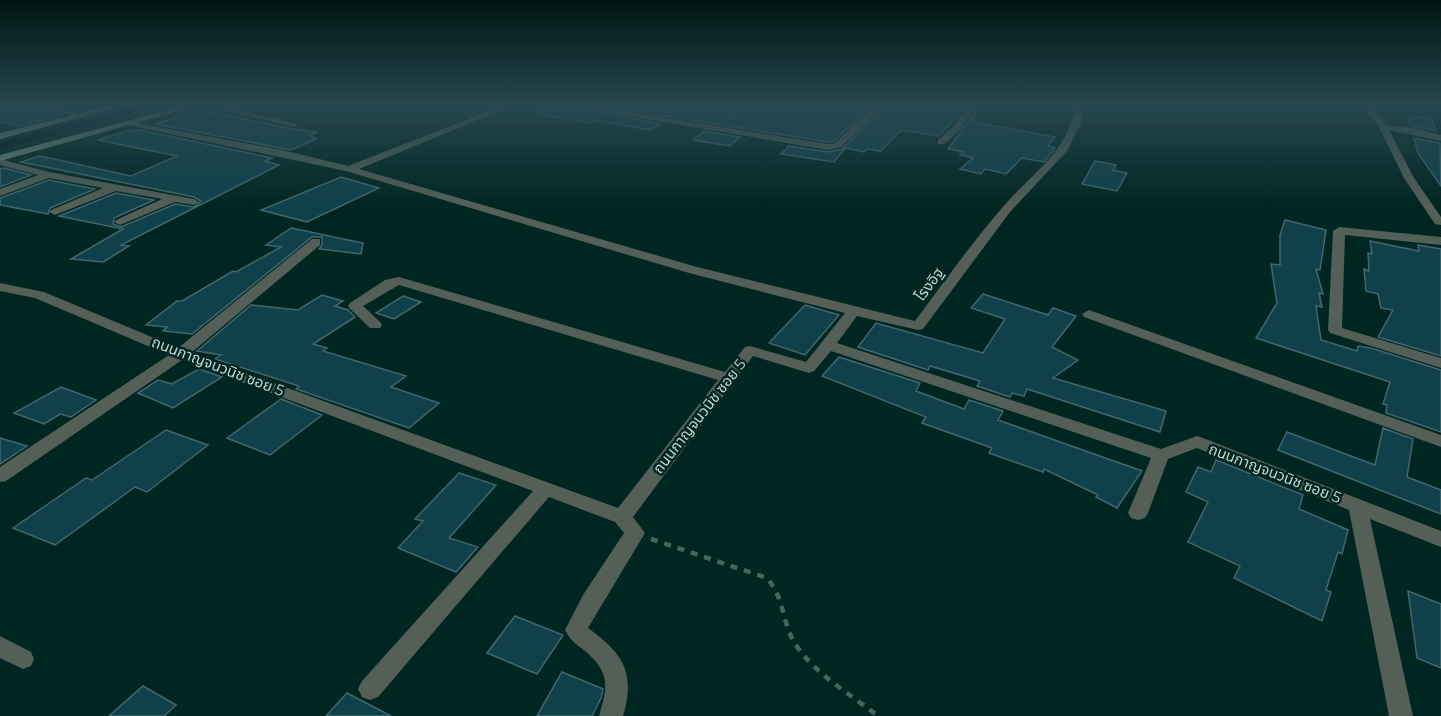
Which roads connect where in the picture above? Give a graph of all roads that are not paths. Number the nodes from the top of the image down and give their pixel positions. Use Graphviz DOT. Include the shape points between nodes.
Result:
graph roads {
  1 [pos="69,139"];
  2 [pos="209,139"];
  3 [pos="424,139"];
  4 [pos="781,139"];
  5 [pos="844,139"];
  6 [pos="944,139"];
  7 [pos="1069,139"];
  8 [pos="1389,139"];
  9 [pos="941,142"];
  10 [pos="0,158"];
  11 [pos="0,162"];
  12 [pos="349,169"];
  13 [pos="48,176"];
  14 [pos="112,188"];
  15 [pos="0,193"];
  16 [pos="172,199"];
  17 [pos="194,202"];
  18 [pos="55,212"];
  19 [pos="120,222"];
  20 [pos="1439,222"];
  21 [pos="1441,241"];
  22 [pos="316,242"];
  23 [pos="0,287"];
  24 [pos="854,311"];
  25 [pos="1089,315"];
  26 [pos="375,325"];
  27 [pos="828,345"];
  28 [pos="180,354"];
  29 [pos="1441,363"];
  30 [pos="727,378"];
  31 [pos="1441,441"];
  32 [pos="1161,455"];
  33 [pos="0,476"];
  34 [pos="546,488"];
  35 [pos="1358,506"];
  36 [pos="1138,513"];
  37 [pos="629,525"];
  38 [pos="1441,539"];
  39 [pos="0,646"];
  40 [pos="23,659"];
  41 [pos="370,689"];
  42 [pos="611,716"];
  43 [pos="1401,716"];
  1 -- 10 [label="street"];
  2 -- 12 [label="street"];
  3 -- 12 [label="street"];
  4 -- 5 [label="street" via="828,147"];
  6 -- 9 [label="street"];
  7 -- 24 [label="street, โรงอิฐ" via="1006,210 918,326"];
  8 -- 20 [label="street"];
  11 -- 13 [label="street"];
  12 -- 24 [label="street" via="683,267"];
  13 -- 14 [label="street"];
  13 -- 15 [label="street"];
  14 -- 16 [label="street"];
  14 -- 18 [label="street"];
  16 -- 17 [label="street"];
  16 -- 19 [label="street"];
  21 -- 29 [label="street" via="1339,231 1335,330"];
  22 -- 28 [label="street"];
  23 -- 28 [label="street, ถนนกาญจนวนิช ซอย 5" via="39,295"];
  24 -- 27 [label="street"];
  25 -- 31 [label="street"];
  26 -- 30 [label="street" via="355,306 399,281"];
  27 -- 30 [label="street, ถนนกาญจนวนิช ซอย 5" via="809,368 750,350"];
  27 -- 32 [label="street"];
  28 -- 33 [label="street"];
  28 -- 34 [label="street, ถนนกาญจนวนิช ซอย 5"];
  30 -- 37 [label="street, ถนนกาญจนวนิช ซอย 5"];
  32 -- 35 [label="street, ถนนกาญจนวนิช ซอย 5" via="1197,442"];
  32 -- 36 [label="street"];
  34 -- 37 [label="street, ถนนกาญจนวนิช ซอย 5"];
  34 -- 41 [label="street"];
  35 -- 38 [label="street, ถนนกาญจนวนิช ซอย 5"];
  35 -- 43 [label="street"];
  37 -- 42 [label="street" via="576,630 601,651 617,675 619,692"];
  39 -- 40 [label="street"];
}
